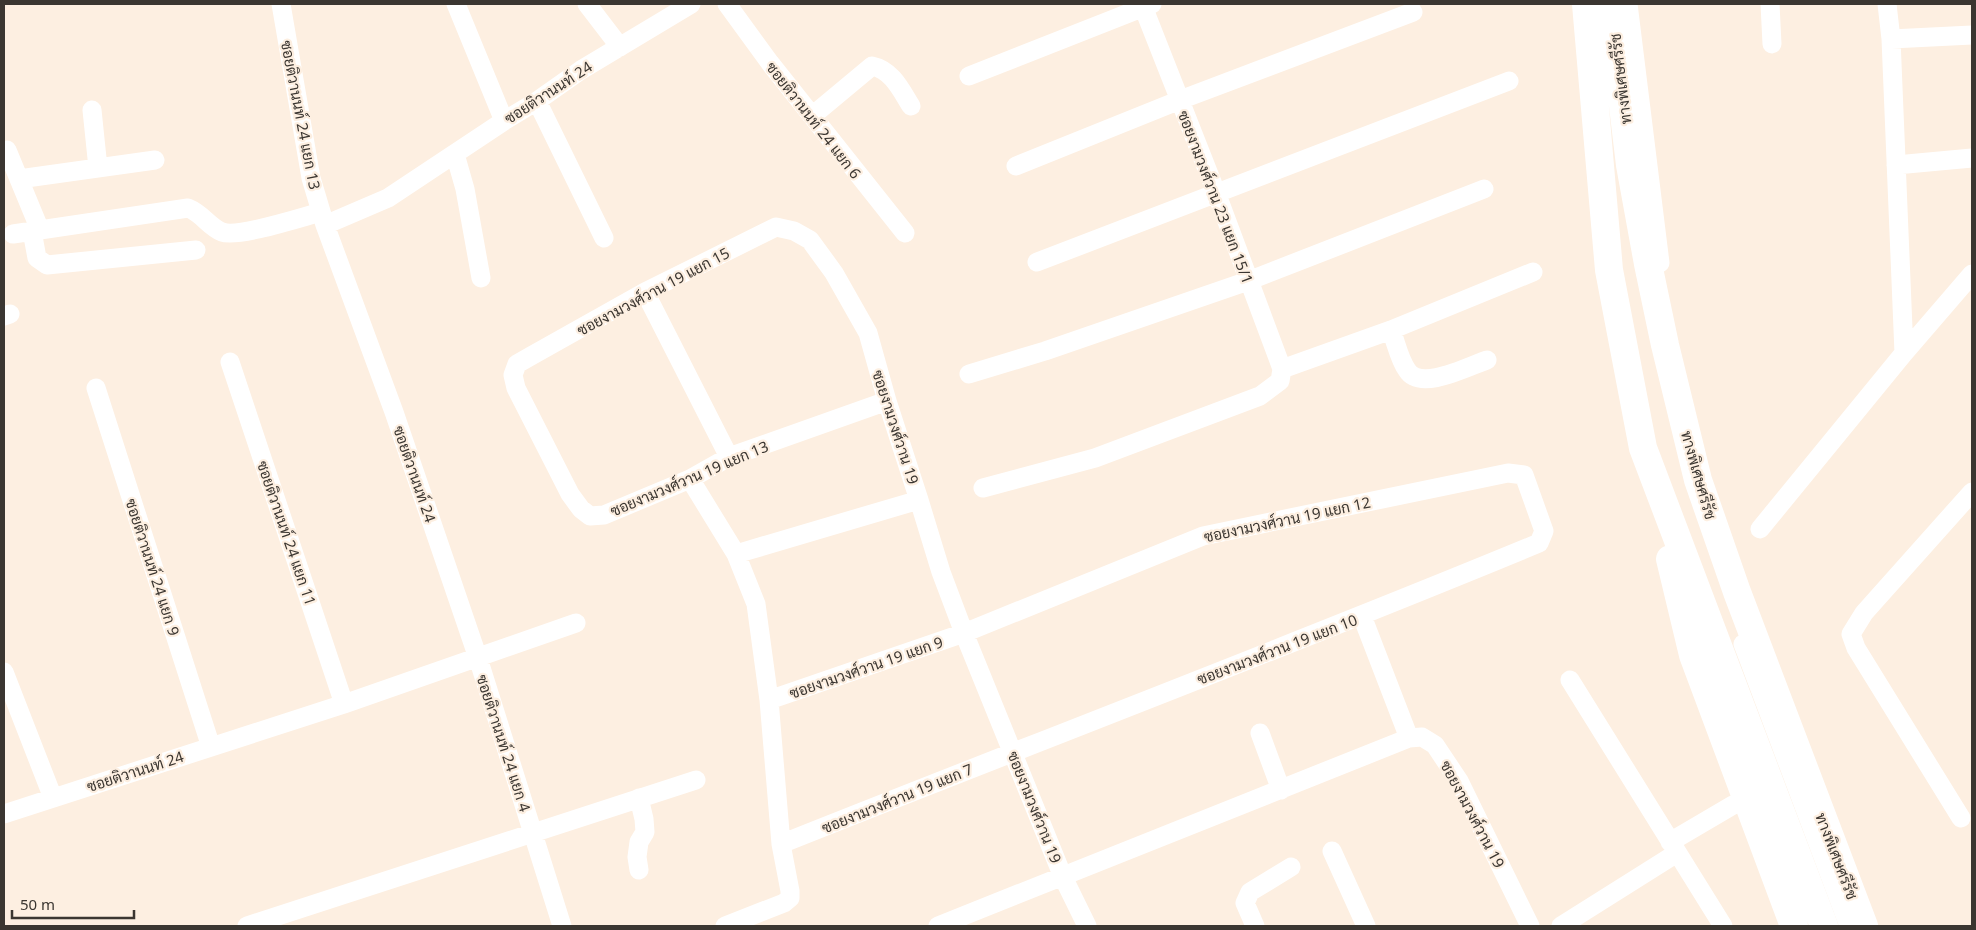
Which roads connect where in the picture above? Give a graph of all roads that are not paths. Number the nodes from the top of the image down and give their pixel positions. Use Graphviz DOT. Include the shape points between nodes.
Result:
graph roads {
  1 [pos="281,4"];
  2 [pos="456,4"];
  3 [pos="587,4"];
  4 [pos="691,4"];
  5 [pos="727,4"];
  6 [pos="1586,4"];
  7 [pos="1611,4"];
  8 [pos="1628,4"];
  9 [pos="1770,4"];
  10 [pos="1887,4"];
  11 [pos="1146,5"];
  12 [pos="1413,12"];
  13 [pos="1972,35"];
  14 [pos="1890,39"];
  15 [pos="1772,44"];
  16 [pos="620,47"];
  17 [pos="969,76"];
  18 [pos="1509,81"];
  19 [pos="1180,100"];
  20 [pos="537,101"];
  21 [pos="911,106"];
  22 [pos="92,110"];
  23 [pos="812,116"];
  24 [pos="504,120"];
  25 [pos="7,150"];
  26 [pos="455,154"];
  27 [pos="1972,158"];
  28 [pos="155,160"];
  29 [pos="1896,165"];
  30 [pos="1016,166"];
  31 [pos="98,168"];
  32 [pos="19,179"];
  33 [pos="1484,189"];
  34 [pos="1216,192"];
  35 [pos="323,219"];
  36 [pos="776,227"];
  37 [pos="28,232"];
  38 [pos="905,233"];
  39 [pos="604,238"];
  40 [pos="196,250"];
  41 [pos="1037,262"];
  42 [pos="1533,272"];
  43 [pos="1972,274"];
  44 [pos="481,278"];
  45 [pos="1248,281"];
  46 [pos="646,292"];
  47 [pos="1392,330"];
  48 [pos="1904,353"];
  49 [pos="1487,360"];
  50 [pos="230,362"];
  51 [pos="1282,370"];
  52 [pos="969,374"];
  53 [pos="96,388"];
  54 [pos="886,401"];
  55 [pos="1643,448"];
  56 [pos="729,457"];
  57 [pos="690,479"];
  58 [pos="983,488"];
  59 [pos="1972,492"];
  60 [pos="919,500"];
  61 [pos="604,515"];
  62 [pos="1760,529"];
  63 [pos="1539,544"];
  64 [pos="736,554"];
  65 [pos="1362,616"];
  66 [pos="576,623"];
  67 [pos="964,633"];
  68 [pos="478,658"];
  69 [pos="4,672"];
  70 [pos="1570,680"];
  71 [pos="769,700"];
  72 [pos="344,704"];
  73 [pos="1260,733"];
  74 [pos="1409,738"];
  75 [pos="211,746"];
  76 [pos="1012,751"];
  77 [pos="696,780"];
  78 [pos="1281,790"];
  79 [pos="53,798"];
  80 [pos="639,798"];
  81 [pos="1733,805"];
  82 [pos="4,814"];
  83 [pos="1961,818"];
  84 [pos="533,832"];
  85 [pos="782,844"];
  86 [pos="1673,848"];
  87 [pos="1332,851"];
  88 [pos="1291,867"];
  89 [pos="639,870"];
  90 [pos="1063,877"];
  91 [pos="247,926"];
  92 [pos="562,926"];
  93 [pos="725,926"];
  94 [pos="938,926"];
  95 [pos="1087,926"];
  96 [pos="1255,926"];
  97 [pos="1366,926"];
  98 [pos="1530,926"];
  99 [pos="1561,926"];
  100 [pos="1723,926"];
  101 [pos="1794,926"];
  102 [pos="1824,926"];
  103 [pos="1849,926"];
  104 [pos="1864,926"];
  1 -- 35 [label="street, ซอยติวานนท์ 24 แยก 13" via="310,178"];
  2 -- 24 [label="street"];
  3 -- 16 [label="street"];
  4 -- 16 [label="street, ซอยติวานนท์ 24"];
  5 -- 23 [label="street, ซอยติวานนท์ 24 แยก 6"];
  6 -- 55 [label="highway, ทางพิเศษศรีรัช" via="1609,270"];
  7 -- 104 [label="highway, ทางพิเศษศรีรัช" via="1630,164 1664,345 1698,480 1746,618"];
  8 -- 103 [label="street" via="1683,458 1752,671"];
  9 -- 15 [label="street"];
  10 -- 14 [label="street"];
  11 -- 17 [label="street"];
  11 -- 19 [label="street, ซอยงามวงศ์วาน 23 แยก 15/1"];
  12 -- 19 [label="street"];
  13 -- 14 [label="street"];
  14 -- 29 [label="street"];
  16 -- 20 [label="street, ซอยติวานนท์ 24"];
  18 -- 34 [label="street"];
  19 -- 30 [label="street"];
  19 -- 34 [label="street, ซอยงามวงศ์วาน 23 แยก 15/1"];
  20 -- 24 [label="street, ซอยติวานนท์ 24"];
  20 -- 39 [label="street"];
  21 -- 23 [label="street" via="894,79 882,68 872,66"];
  22 -- 31 [label="street"];
  23 -- 38 [label="street, ซอยติวานนท์ 24 แยก 6"];
  24 -- 26 [label="street, ซอยติวานนท์ 24"];
  25 -- 32 [label="street"];
  26 -- 35 [label="street, ซอยติวานนท์ 24" via="388,198"];
  26 -- 44 [label="street" via="465,189"];
  27 -- 29 [label="street"];
  28 -- 31 [label="street"];
  29 -- 48 [label="street"];
  31 -- 32 [label="street"];
  32 -- 37 [label="street"];
  33 -- 45 [label="street"];
  34 -- 41 [label="street"];
  34 -- 45 [label="street, ซอยงามวงศ์วาน 23 แยก 15/1"];
  35 -- 37 [label="street" via="224,233 188,208"];
  35 -- 68 [label="street, ซอยติวานนท์ 24" via="394,412"];
  36 -- 46 [label="street, ซอยงามวงศ์วาน 19 แยก 15"];
  36 -- 54 [label="street, ซอยงามวงศ์วาน 19" via="794,231 810,240 834,272 868,333"];
  37 -- 40 [label="street" via="37,258 47,266"];
  42 -- 47 [label="street"];
  43 -- 48 [label="street"];
  45 -- 51 [label="street, ซอยงามวงศ์วาน 23 แยก 15/1"];
  45 -- 52 [label="street"];
  46 -- 56 [label="street"];
  46 -- 61 [label="street, ซอยงามวงศ์วาน 19 แยก 15" via="516,364 513,375 516,388 570,494 590,516"];
  47 -- 49 [label="street" via="1407,372 1416,378 1429,380"];
  47 -- 51 [label="street"];
  48 -- 62 [label="street"];
  50 -- 72 [label="street, ซอยติวานนท์ 24 แยก 11"];
  51 -- 58 [label="street" via="1280,381 1260,396 1095,458"];
  53 -- 75 [label="street, ซอยติวานนท์ 24 แยก 9"];
  54 -- 56 [label="street, ซอยงามวงศ์วาน 19 แยก 13"];
  54 -- 60 [label="street, ซอยงามวงศ์วาน 19"];
  55 -- 101 [label="highway" via="1693,655"];
  55 -- 102 [label="highway, ทางพิเศษศรีรัช"];
  56 -- 57 [label="street, ซอยงามวงศ์วาน 19 แยก 13"];
  57 -- 61 [label="street, ซอยงามวงศ์วาน 19 แยก 13"];
  57 -- 64 [label="street"];
  59 -- 83 [label="street" via="1864,613 1851,634 1856,648"];
  60 -- 64 [label="street"];
  60 -- 67 [label="street, ซอยงามวงศ์วาน 19" via="940,572"];
  63 -- 65 [label="street, ซอยงามวงศ์วาน 19 แยก 10"];
  63 -- 67 [label="street, ซอยงามวงศ์วาน 19 แยก 12" via="1544,531 1524,475 1508,473 1203,536"];
  64 -- 71 [label="street" via="756,604"];
  65 -- 74 [label="street"];
  65 -- 76 [label="street, ซอยงามวงศ์วาน 19 แยก 10"];
  66 -- 68 [label="street, ซอยติวานนท์ 24 แยก 4"];
  67 -- 71 [label="street, ซอยงามวงศ์วาน 19 แยก 9"];
  67 -- 76 [label="street, ซอยงามวงศ์วาน 19"];
  68 -- 72 [label="street, ซอยติวานนท์ 24"];
  68 -- 84 [label="street, ซอยติวานนท์ 24 แยก 4"];
  69 -- 79 [label="street"];
  70 -- 86 [label="street"];
  71 -- 85 [label="street"];
  72 -- 75 [label="street, ซอยติวานนท์ 24"];
  73 -- 78 [label="street"];
  74 -- 78 [label="street, ซอยงามวงศ์วาน 19"];
  74 -- 98 [label="street, ซอยงามวงศ์วาน 19" via="1422,737 1435,745 1459,781"];
  75 -- 79 [label="street, ซอยติวานนท์ 24"];
  76 -- 85 [label="street, ซอยงามวงศ์วาน 19 แยก 7"];
  76 -- 90 [label="street, ซอยงามวงศ์วาน 19"];
  77 -- 80 [label="street"];
  78 -- 90 [label="street, ซอยงามวงศ์วาน 19"];
  79 -- 82 [label="street, ซอยติวานนท์ 24"];
  80 -- 84 [label="street"];
  80 -- 89 [label="street" via="645,832 637,857"];
  81 -- 86 [label="street"];
  84 -- 91 [label="street"];
  84 -- 92 [label="street, ซอยติวานนท์ 24 แยก 4"];
  85 -- 93 [label="street" via="790,898"];
  86 -- 99 [label="street"];
  86 -- 100 [label="street"];
  87 -- 97 [label="street"];
  88 -- 96 [label="street" via="1250,892 1245,903"];
  90 -- 94 [label="street"];
  90 -- 95 [label="street"];
}
